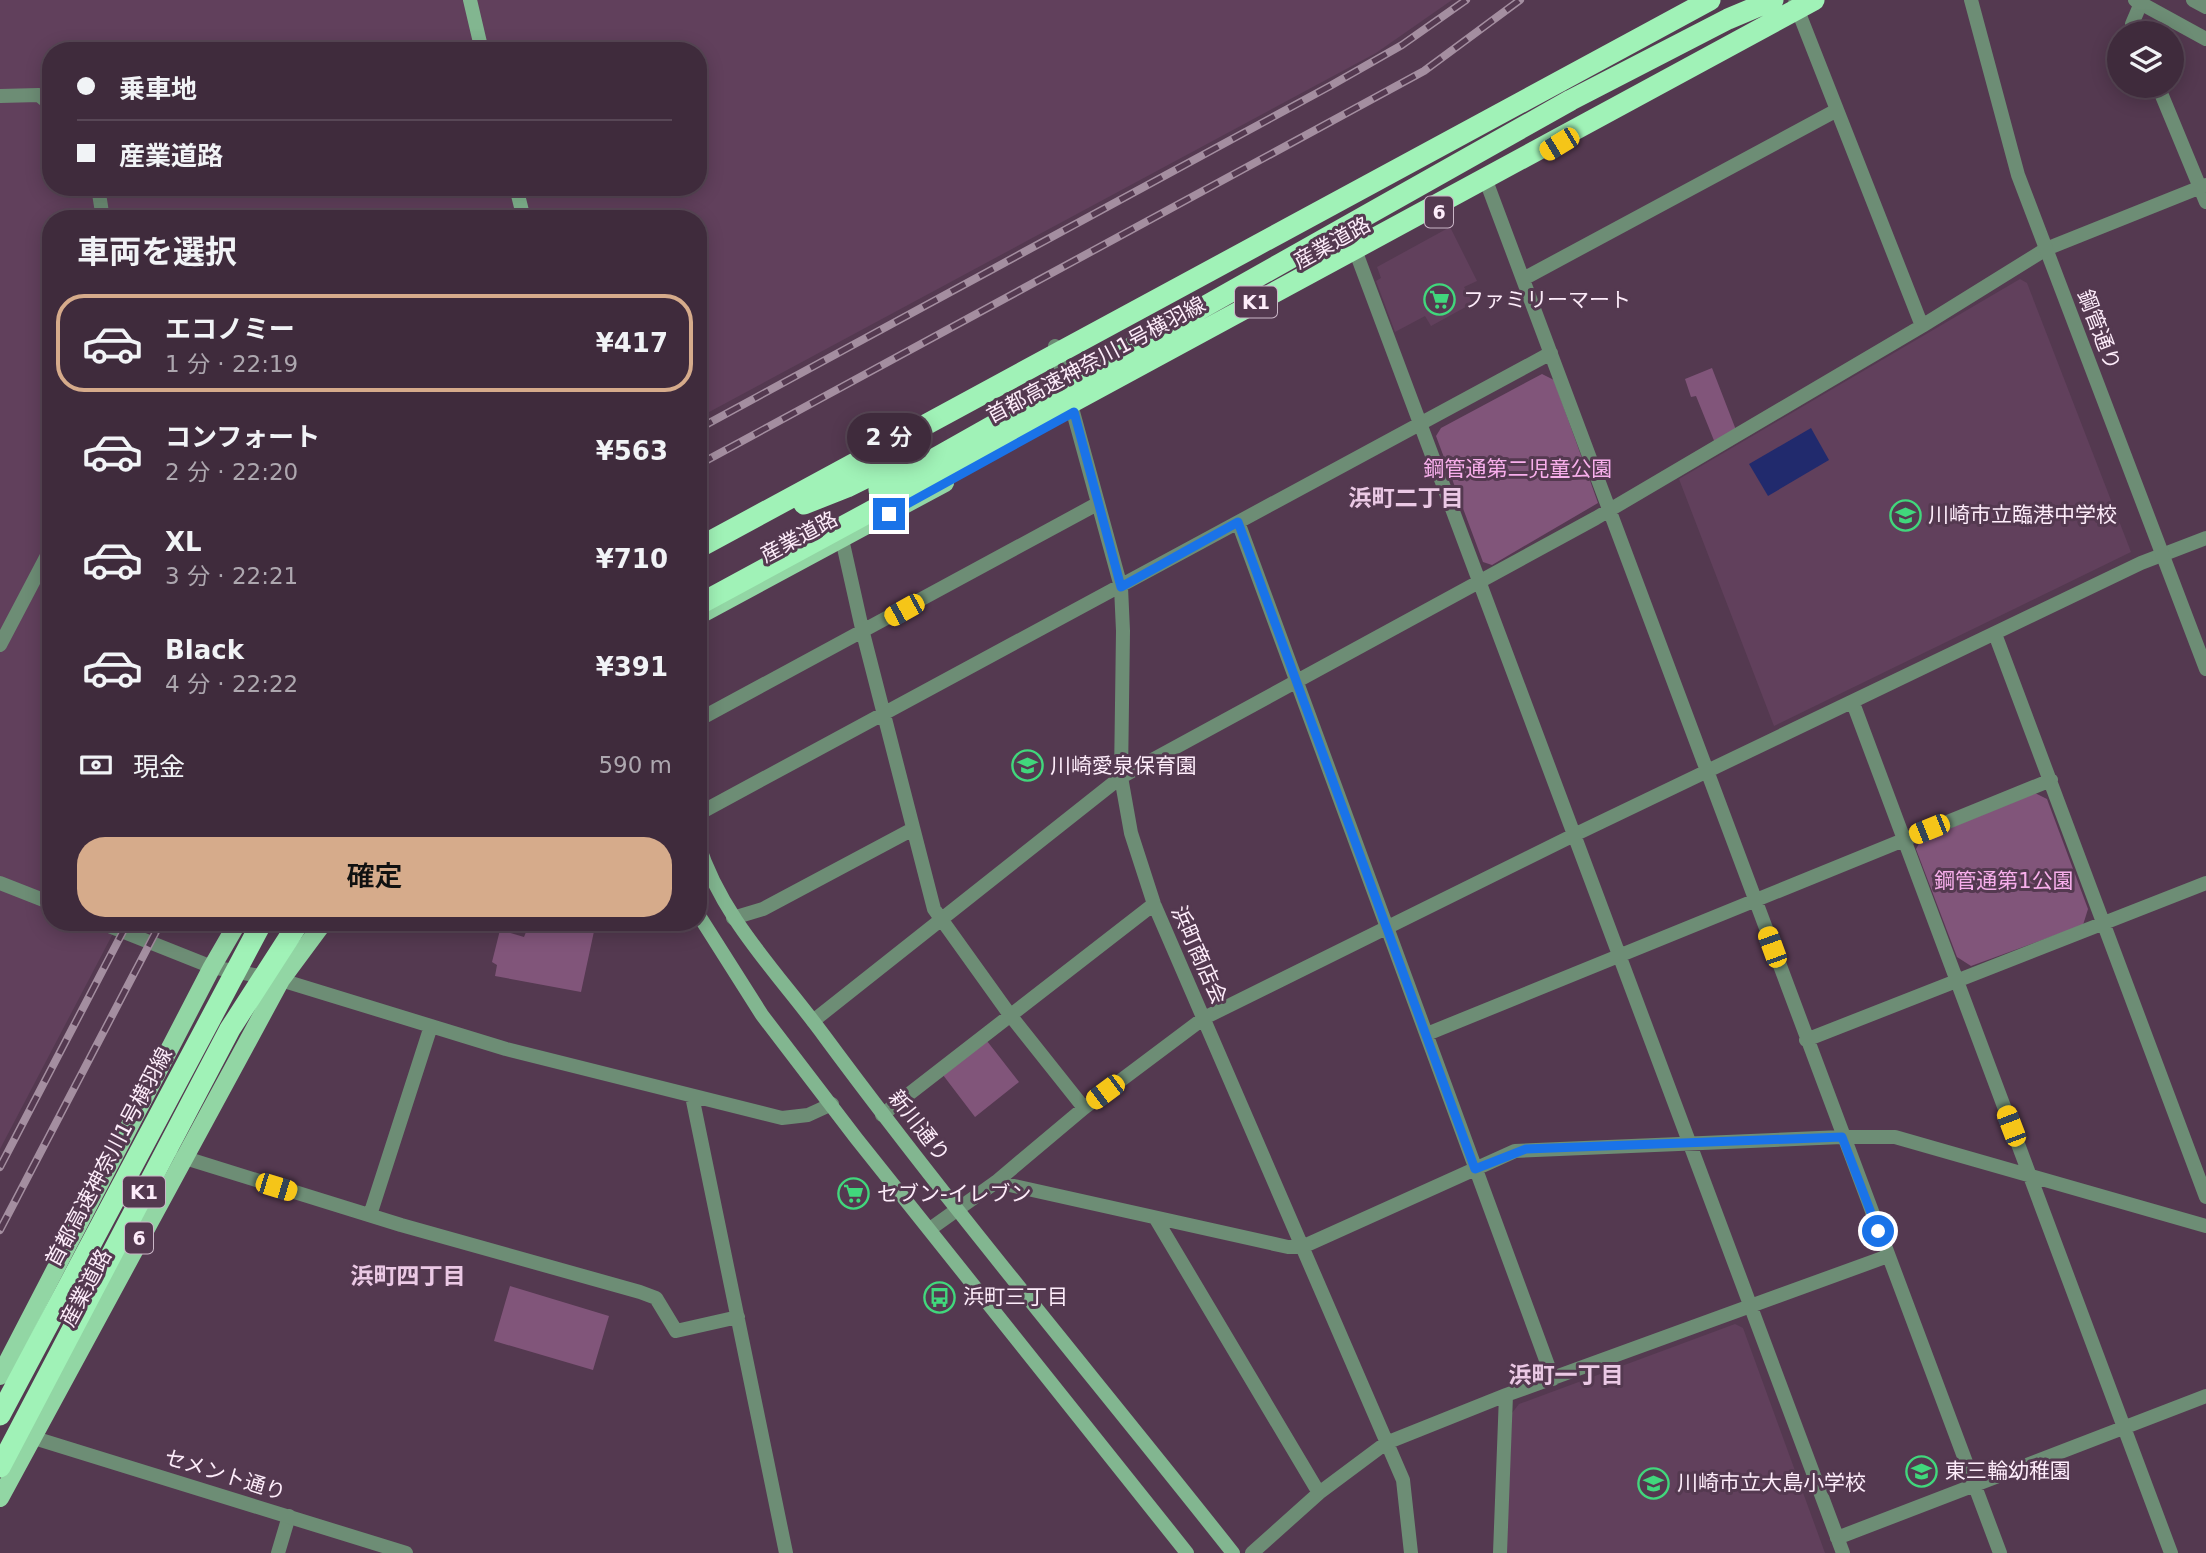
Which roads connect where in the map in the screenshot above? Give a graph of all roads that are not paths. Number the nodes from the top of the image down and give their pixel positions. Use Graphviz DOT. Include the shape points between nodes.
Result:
graph roads {
  1 [pos="470,0"];
  2 [pos="1703,0"];
  3 [pos="1710,0"];
  4 [pos="1773,0"];
  5 [pos="1802,0"];
  6 [pos="1971,0"];
  7 [pos="2193,0"];
  8 [pos="2138,2"];
  9 [pos="2206,7"];
  10 [pos="2133,21"];
  11 [pos="2206,39"];
  12 [pos="480,42"];
  13 [pos="0,96"];
  14 [pos="42,98"];
  15 [pos="2163,98"];
  16 [pos="1837,110"];
  17 [pos="1437,141"];
  18 [pos="1488,186"];
  19 [pos="2203,186"];
  20 [pos="2206,202"];
  21 [pos="2046,249"];
  22 [pos="1357,255"];
  23 [pos="1264,267"];
  24 [pos="1523,279"];
  25 [pos="1922,326"];
  26 [pos="1055,346"];
  27 [pos="1551,353"];
  28 [pos="1074,412"];
  29 [pos="1422,426"];
  30 [pos="1097,504"];
  31 [pos="1610,510"];
  32 [pos="1238,522"];
  33 [pos="2206,538"];
  34 [pos="842,539"];
  35 [pos="707,540"];
  36 [pos="707,540"];
  37 [pos="707,540"];
  38 [pos="2162,553"];
  39 [pos="42,565"];
  40 [pos="1479,582"];
  41 [pos="1121,587"];
  42 [pos="719,594"];
  43 [pos="707,600"];
  44 [pos="707,612"];
  45 [pos="863,633"];
  46 [pos="1995,634"];
  47 [pos="0,645"];
  48 [pos="2206,669"];
  49 [pos="1296,682"];
  50 [pos="1853,703"];
  51 [pos="886,713"];
  52 [pos="707,715"];
  53 [pos="1709,772"];
  54 [pos="1121,777"];
  55 [pos="2050,780"];
  56 [pos="707,809"];
  57 [pos="913,829"];
  58 [pos="1574,835"];
  59 [pos="1903,839"];
  60 [pos="707,869"];
  61 [pos="0,883"];
  62 [pos="2206,883"];
  63 [pos="42,899"];
  64 [pos="1755,900"];
  65 [pos="1154,904"];
  66 [pos="733,918"];
  67 [pos="939,920"];
  68 [pos="2105,922"];
  69 [pos="707,928"];
  70 [pos="1387,928"];
  71 [pos="122,931"];
  72 [pos="234,931"];
  73 [pos="257,931"];
  74 [pos="293,931"];
  75 [pos="317,931"];
  76 [pos="1619,956"];
  77 [pos="212,967"];
  78 [pos="281,980"];
  79 [pos="1957,981"];
  80 [pos="1010,1015"];
  81 [pos="1204,1018"];
  82 [pos="813,1021"];
  83 [pos="431,1026"];
  84 [pos="1427,1034"];
  85 [pos="1806,1040"];
  86 [pos="692,1096"];
  87 [pos="832,1104"];
  88 [pos="1084,1108"];
  89 [pos="882,1115"];
  90 [pos="1842,1137"];
  91 [pos="1689,1141"];
  92 [pos="183,1157"];
  93 [pos="1475,1169"];
  94 [pos="2029,1175"];
  95 [pos="996,1182"];
  96 [pos="2206,1197"];
  97 [pos="959,1209"];
  98 [pos="369,1215"];
  99 [pos="1156,1219"];
  100 [pos="2206,1226"];
  101 [pos="930,1229"];
  102 [pos="1302,1247"];
  103 [pos="1888,1256"];
  104 [pos="1750,1305"];
  105 [pos="738,1317"];
  106 [pos="0,1376"];
  107 [pos="1553,1379"];
  108 [pos="1506,1395"];
  109 [pos="2206,1396"];
  110 [pos="0,1415"];
  111 [pos="2124,1427"];
  112 [pos="31,1437"];
  113 [pos="1386,1443"];
  114 [pos="0,1467"];
  115 [pos="1975,1485"];
  116 [pos="1319,1493"];
  117 [pos="0,1498"];
  118 [pos="289,1516"];
  119 [pos="1837,1538"];
  120 [pos="278,1553"];
  121 [pos="406,1553"];
  122 [pos="786,1553"];
  123 [pos="1187,1553"];
  124 [pos="1233,1553"];
  125 [pos="1252,1553"];
  126 [pos="1411,1553"];
  127 [pos="1500,1553"];
  128 [pos="1843,1553"];
  129 [pos="2000,1553"];
  130 [pos="2171,1553"];
  1 -- 12 [label="main road"];
  2 -- 17 [label="main road, 産業道路"];
  3 -- 35 [label="highway, 首都高速神奈川1号横羽線 / K1"];
  4 -- 23 [label="highway" via="1571,100"];
  5 -- 16 [label="street"];
  5 -- 18 [label="main road, 産業道路 / 6"];
  5 -- 42 [label="highway, 首都高速神奈川1号横羽線 / K1"];
  6 -- 21 [label="street, 鋼管通り" via="2006,136"];
  7 -- 9 [label="street"];
  8 -- 10 [label="street"];
  8 -- 11 [label="street"];
  13 -- 14 [label="street"];
  15 -- 19 [label="street"];
  16 -- 24 [label="street"];
  16 -- 25 [label="street"];
  17 -- 23 [label="highway"];
  17 -- 26 [label="main road, 産業道路"];
  18 -- 22 [label="main road, 産業道路 / 6"];
  18 -- 24 [label="street"];
  19 -- 20 [label="street"];
  19 -- 21 [label="street"];
  21 -- 25 [label="street"];
  21 -- 38 [label="street, 鋼管通り"];
  22 -- 28 [label="main road, 産業道路 / 6"];
  22 -- 29 [label="street"];
  23 -- 36 [label="highway" via="847,487"];
  23 -- 42 [label="highway" via="789,541"];
  24 -- 27 [label="street"];
  25 -- 31 [label="street"];
  26 -- 28 [label="street, 浜町商店会"];
  26 -- 37 [label="main road, 産業道路"];
  27 -- 29 [label="street"];
  27 -- 31 [label="street"];
  28 -- 30 [label="street, 浜町商店会"];
  28 -- 34 [label="main road, 産業道路 / 6"];
  29 -- 32 [label="street"];
  29 -- 40 [label="street"];
  30 -- 41 [label="street, 浜町商店会"];
  30 -- 45 [label="street"];
  31 -- 40 [label="street"];
  31 -- 53 [label="street"];
  32 -- 41 [label="street"];
  32 -- 49 [label="street"];
  33 -- 38 [label="street"];
  34 -- 44 [label="main road, 産業道路 / 6"];
  34 -- 45 [label="street"];
  38 -- 46 [label="street"];
  38 -- 48 [label="street, 鋼管通り"];
  39 -- 47 [label="street"];
  40 -- 49 [label="street"];
  40 -- 58 [label="street"];
  41 -- 51 [label="street"];
  41 -- 54 [label="street, 浜町商店会"];
  42 -- 43 [label="highway, 首都高速神奈川1号横羽線 / K1"];
  45 -- 51 [label="street"];
  45 -- 52 [label="street"];
  46 -- 50 [label="street"];
  46 -- 55 [label="street"];
  49 -- 54 [label="street"];
  49 -- 70 [label="street"];
  50 -- 53 [label="street"];
  50 -- 59 [label="street"];
  51 -- 56 [label="street"];
  51 -- 57 [label="street"];
  53 -- 58 [label="street"];
  53 -- 64 [label="street"];
  54 -- 65 [label="street, 浜町商店会" via="1131,833"];
  54 -- 67 [label="street"];
  55 -- 59 [label="street"];
  55 -- 68 [label="street"];
  57 -- 66 [label="street" via="763,909"];
  57 -- 67 [label="street"];
  58 -- 70 [label="street"];
  58 -- 76 [label="street"];
  59 -- 64 [label="street"];
  59 -- 79 [label="street"];
  60 -- 66 [label="main road, 新川通り"];
  61 -- 63 [label="street"];
  62 -- 68 [label="street"];
  64 -- 76 [label="street"];
  64 -- 85 [label="street"];
  65 -- 80 [label="street"];
  65 -- 81 [label="street, 浜町商店会"];
  66 -- 82 [label="main road, 新川通り"];
  67 -- 80 [label="street"];
  67 -- 82 [label="street"];
  68 -- 79 [label="street"];
  68 -- 96 [label="street"];
  69 -- 87 [label="main road" via="762,1015"];
  70 -- 81 [label="street"];
  70 -- 84 [label="street"];
  71 -- 77 [label="street"];
  72 -- 77 [label="main road, 産業道路"];
  73 -- 110 [label="highway, 首都高速神奈川1号横羽線 / K1"];
  74 -- 114 [label="highway, K1" via="230,1030"];
  75 -- 78 [label="main road, 産業道路 / 6"];
  76 -- 84 [label="street"];
  76 -- 91 [label="street"];
  77 -- 78 [label="street"];
  77 -- 106 [label="main road, 産業道路"];
  78 -- 83 [label="street"];
  78 -- 92 [label="main road, 産業道路 / 6"];
  79 -- 85 [label="street"];
  79 -- 94 [label="street"];
  80 -- 88 [label="street"];
  80 -- 89 [label="street"];
  81 -- 88 [label="street"];
  81 -- 102 [label="street, 浜町商店会"];
  82 -- 89 [label="main road, 新川通り"];
  83 -- 86 [label="street"];
  83 -- 98 [label="street"];
  84 -- 93 [label="street"];
  85 -- 90 [label="street"];
  86 -- 87 [label="street" via="782,1118 808,1115"];
  86 -- 105 [label="street"];
  87 -- 101 [label="main road"];
  88 -- 95 [label="street"];
  89 -- 97 [label="main road, 新川通り"];
  90 -- 91 [label="street"];
  90 -- 94 [label="street" via="1895,1137"];
  90 -- 103 [label="street"];
  91 -- 93 [label="street" via="1526,1149"];
  91 -- 104 [label="street"];
  92 -- 98 [label="street"];
  92 -- 112 [label="main road, 産業道路 / 6"];
  93 -- 102 [label="street"];
  93 -- 107 [label="street"];
  94 -- 100 [label="street"];
  94 -- 111 [label="street"];
  95 -- 97 [label="street"];
  95 -- 99 [label="street"];
  97 -- 101 [label="street"];
  97 -- 124 [label="main road, 新川通り"];
  98 -- 105 [label="street" via="656,1298 676,1331"];
  99 -- 102 [label="street"];
  99 -- 116 [label="street"];
  101 -- 123 [label="main road"];
  102 -- 113 [label="street, 浜町商店会"];
  103 -- 104 [label="street"];
  103 -- 115 [label="street"];
  104 -- 107 [label="street"];
  104 -- 119 [label="street"];
  105 -- 122 [label="street"];
  107 -- 108 [label="street"];
  108 -- 113 [label="street"];
  108 -- 127 [label="street"];
  109 -- 111 [label="street"];
  111 -- 115 [label="street"];
  111 -- 130 [label="street"];
  112 -- 117 [label="main road, 産業道路 / 6"];
  112 -- 118 [label="street, セメント通り"];
  113 -- 116 [label="street"];
  113 -- 126 [label="street, 浜町商店会" via="1405,1488"];
  115 -- 119 [label="street"];
  115 -- 129 [label="street"];
  116 -- 125 [label="street"];
  118 -- 120 [label="street"];
  118 -- 121 [label="street, セメント通り"];
  119 -- 128 [label="street"];
}
